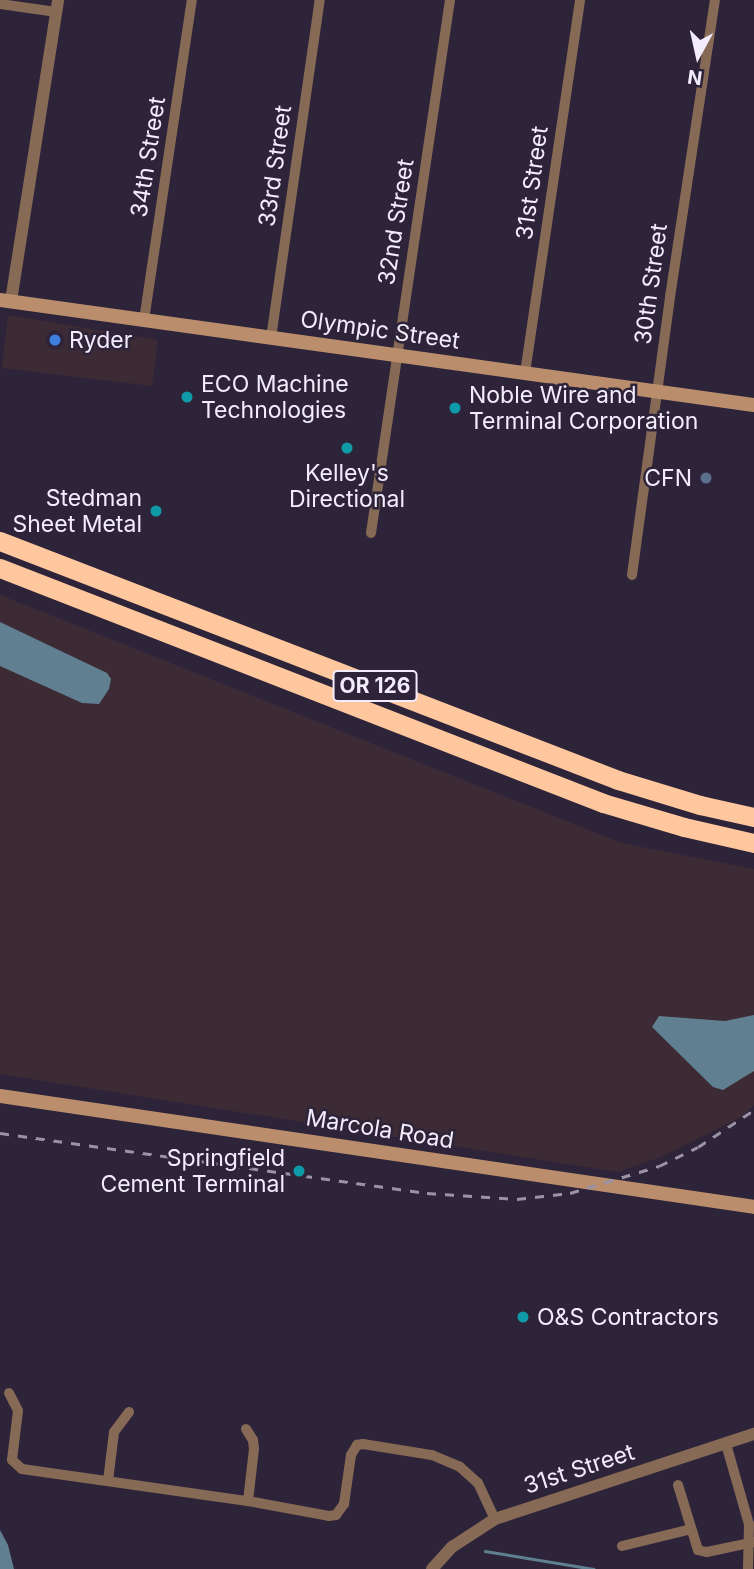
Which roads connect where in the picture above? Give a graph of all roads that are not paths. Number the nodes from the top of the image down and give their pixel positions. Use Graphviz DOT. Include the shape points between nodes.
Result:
graph roads {
  1 [pos="192,0"];
  2 [pos="320,0"];
  3 [pos="450,0"];
  4 [pos="580,0"];
  5 [pos="715,0"];
  6 [pos="0,4"];
  7 [pos="57,6"];
  8 [pos="6,301"];
  9 [pos="144,320"];
  10 [pos="271,338"];
  11 [pos="397,355"];
  12 [pos="525,373"];
  13 [pos="658,391"];
  14 [pos="754,405"];
  15 [pos="371,533"];
  16 [pos="0,541"];
  17 [pos="0,568"];
  18 [pos="632,575"];
  19 [pos="754,817"];
  20 [pos="754,842"];
  21 [pos="0,1096"];
  22 [pos="754,1207"];
  23 [pos="9,1393"];
  24 [pos="129,1412"];
  25 [pos="246,1429"];
  26 [pos="754,1434"];
  27 [pos="726,1444"];
  28 [pos="107,1480"];
  29 [pos="678,1485"];
  30 [pos="248,1501"];
  31 [pos="495,1519"];
  32 [pos="691,1529"];
  33 [pos="753,1542"];
  34 [pos="622,1546"];
  35 [pos="432,1569"];
  36 [pos="748,1569"];
  1 -- 9 [label="street, 34th Street"];
  2 -- 10 [label="street, 33rd Street"];
  3 -- 11 [label="street, 32nd Street"];
  4 -- 12 [label="street, 31st Street"];
  5 -- 13 [label="street, 30th Street"];
  6 -- 7 [label="street"];
  7 -- 8 [label="street"];
  8 -- 9 [label="main road, Olympic Street"];
  9 -- 10 [label="main road, Olympic Street"];
  10 -- 11 [label="main road, Olympic Street"];
  11 -- 12 [label="main road, Olympic Street"];
  11 -- 15 [label="street, 32nd Street"];
  12 -- 13 [label="main road, Olympic Street"];
  13 -- 14 [label="main road, Olympic Street"];
  13 -- 18 [label="street, 30th Street"];
  16 -- 19 [label="highway, OR 126" via="618,780"];
  17 -- 20 [label="highway, OR 126" via="603,803"];
  21 -- 22 [label="main road, Marcola Road"];
  23 -- 28 [label="street" via="18,1410 12,1453 16,1466"];
  24 -- 28 [label="street" via="114,1432"];
  25 -- 30 [label="street" via="254,1449"];
  26 -- 27 [label="street, 31st Street"];
  27 -- 31 [label="street, 31st Street"];
  27 -- 33 [label="street"];
  28 -- 30 [label="street"];
  29 -- 32 [label="street"];
  30 -- 31 [label="street" via="336,1515 344,1504 351,1455 358,1445 432,1455 460,1467 478,1483"];
  31 -- 35 [label="street, 31st Street" via="452,1547"];
  32 -- 33 [label="street" via="702,1552"];
  32 -- 34 [label="street"];
  33 -- 36 [label="street"];
}
